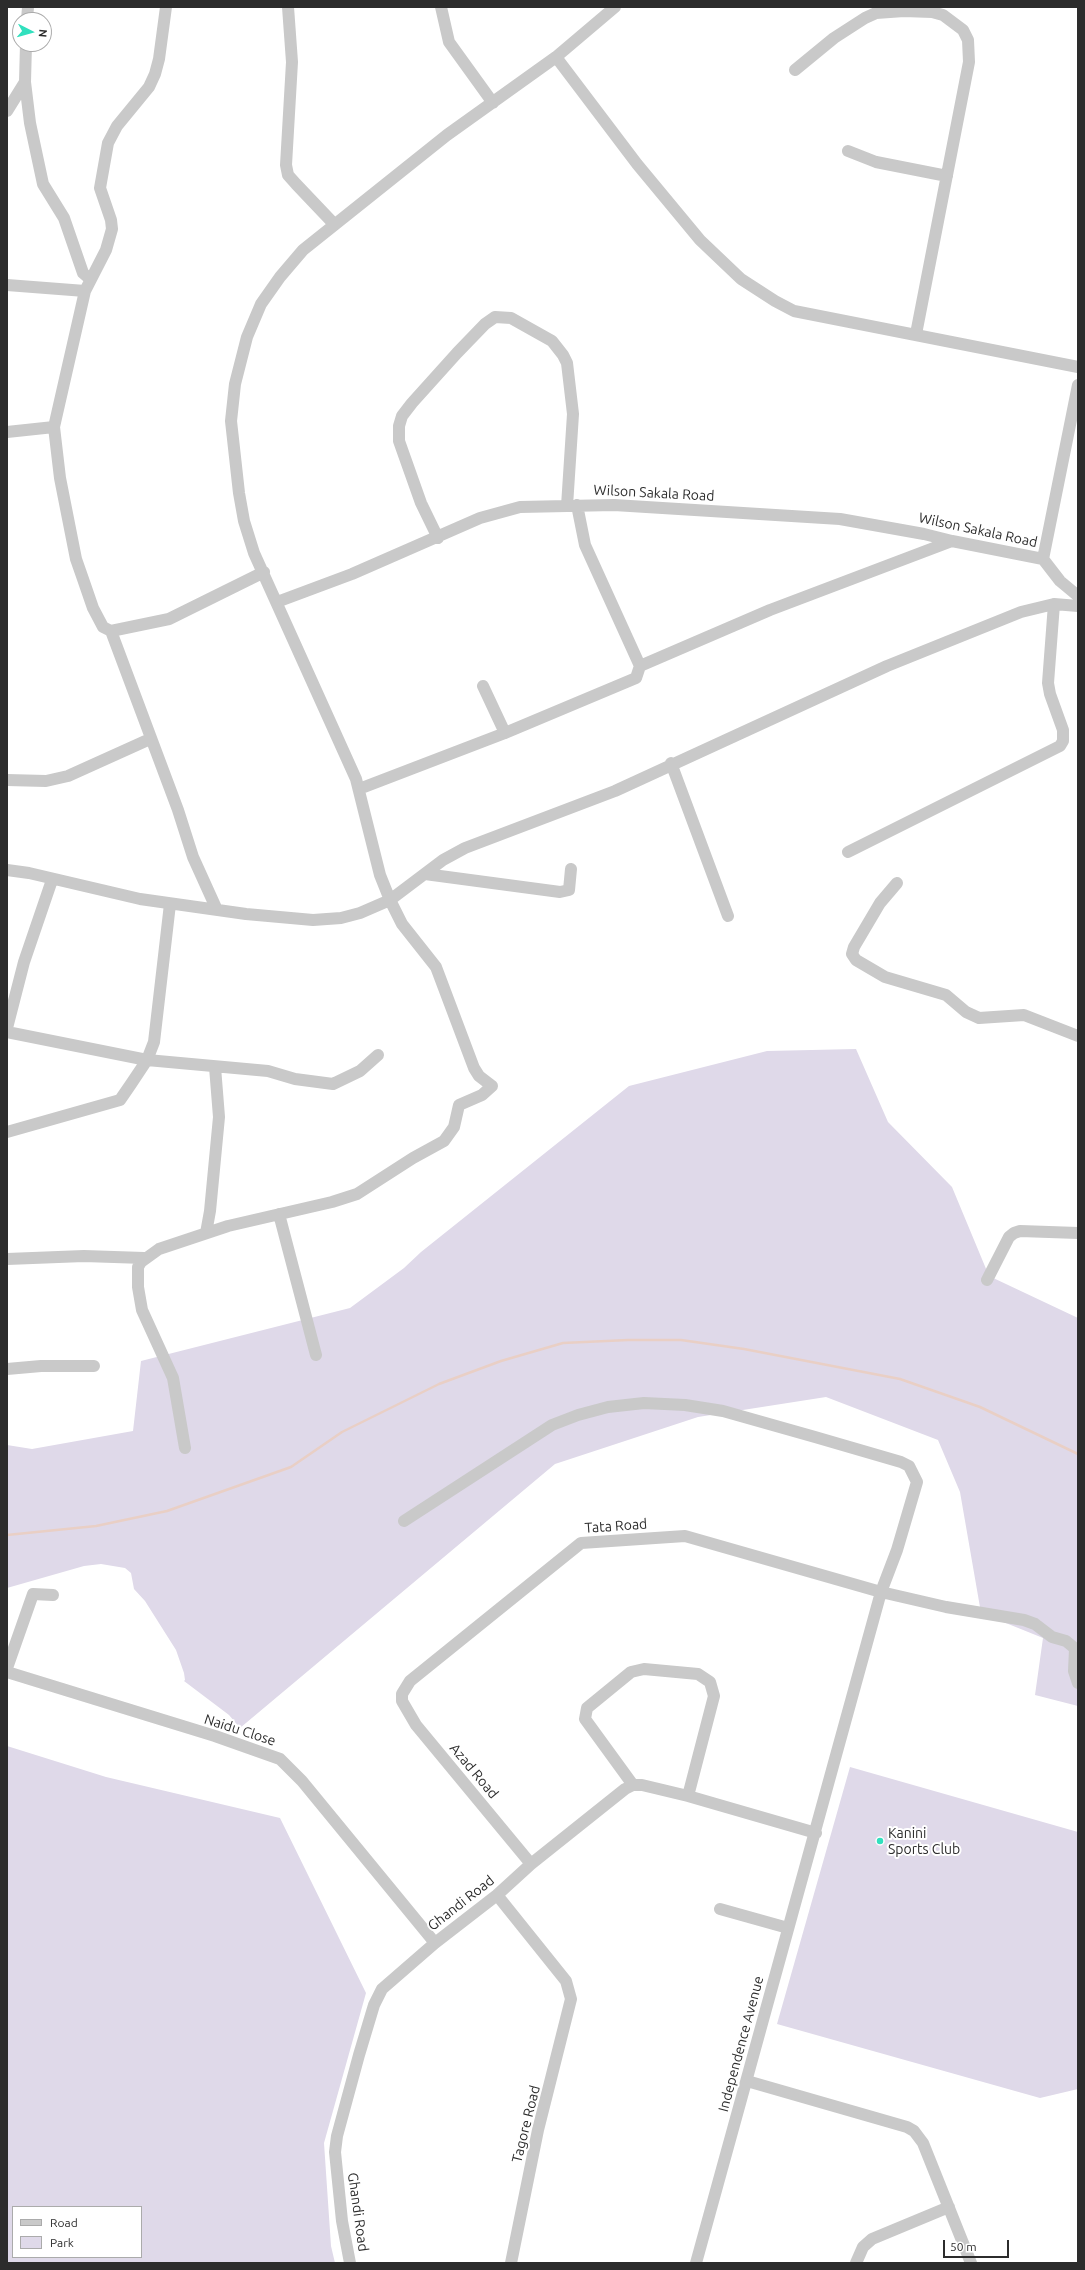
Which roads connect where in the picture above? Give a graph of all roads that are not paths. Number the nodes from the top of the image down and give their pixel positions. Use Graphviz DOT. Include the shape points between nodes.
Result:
graph roads {
  1 [pos="166,7"];
  2 [pos="288,7"];
  3 [pos="441,7"];
  4 [pos="615,7"];
  5 [pos="26,52"];
  6 [pos="556,57"];
  7 [pos="795,70"];
  8 [pos="25,82"];
  9 [pos="493,103"];
  10 [pos="7,111"];
  11 [pos="848,151"];
  12 [pos="947,176"];
  13 [pos="334,224"];
  14 [pos="90,279"];
  15 [pos="7,285"];
  16 [pos="86,291"];
  17 [pos="916,334"];
  18 [pos="1078,367"];
  19 [pos="1078,385"];
  20 [pos="54,427"];
  21 [pos="7,432"];
  22 [pos="572,505"];
  23 [pos="438,538"];
  24 [pos="952,541"];
  25 [pos="1043,559"];
  26 [pos="264,572"];
  27 [pos="1078,596"];
  28 [pos="277,602"];
  29 [pos="1054,604"];
  30 [pos="1078,606"];
  31 [pos="111,631"];
  32 [pos="640,666"];
  33 [pos="483,686"];
  34 [pos="505,733"];
  35 [pos="150,739"];
  36 [pos="671,764"];
  37 [pos="7,780"];
  38 [pos="359,789"];
  39 [pos="848,852"];
  40 [pos="571,869"];
  41 [pos="7,870"];
  42 [pos="425,874"];
  43 [pos="52,880"];
  44 [pos="897,883"];
  45 [pos="390,900"];
  46 [pos="170,904"];
  47 [pos="217,910"];
  48 [pos="728,916"];
  49 [pos="7,1028"];
  50 [pos="7,1032"];
  51 [pos="1078,1036"];
  52 [pos="378,1055"];
  53 [pos="147,1060"];
  54 [pos="215,1067"];
  55 [pos="7,1132"];
  56 [pos="278,1214"];
  57 [pos="206,1233"];
  58 [pos="1078,1233"];
  59 [pos="144,1258"];
  60 [pos="7,1259"];
  61 [pos="987,1280"];
  62 [pos="316,1356"];
  63 [pos="94,1366"];
  64 [pos="7,1369"];
  65 [pos="185,1448"];
  66 [pos="404,1521"];
  67 [pos="881,1592"];
  68 [pos="53,1595"];
  69 [pos="1077,1650"];
  70 [pos="7,1668"];
  71 [pos="7,1672"];
  72 [pos="1078,1682"];
  73 [pos="402,1694"];
  74 [pos="633,1785"];
  75 [pos="688,1796"];
  76 [pos="816,1833"];
  77 [pos="531,1864"];
  78 [pos="498,1895"];
  79 [pos="720,1909"];
  80 [pos="788,1928"];
  81 [pos="435,1943"];
  82 [pos="747,2080"];
  83 [pos="949,2207"];
  84 [pos="350,2263"];
  85 [pos="510,2263"];
  86 [pos="696,2263"];
  87 [pos="856,2263"];
  88 [pos="971,2263"];
  1 -- 14 [label="street" via="155,74 149,87 117,126 108,143 100,188 112,229 106,250"];
  2 -- 13 [label="street" via="292,98 286,151 287,170 296,184"];
  3 -- 9 [label="street" via="449,42"];
  4 -- 6 [label="street"];
  5 -- 8 [label="street"];
  6 -- 9 [label="street"];
  6 -- 17 [label="street" via="678,215 741,279 794,311"];
  7 -- 12 [label="street" via="839,35 876,13 932,12 954,22 963,30 970,53"];
  8 -- 10 [label="street"];
  8 -- 14 [label="street" via="30,123 43,184 64,218 83,273"];
  9 -- 13 [label="street" via="447,135"];
  11 -- 12 [label="street" via="876,162"];
  12 -- 17 [label="street"];
  13 -- 26 [label="street" via="303,250 261,304 247,337 235,384 231,421 239,492 244,521 254,553"];
  14 -- 16 [label="street"];
  15 -- 16 [label="street"];
  16 -- 20 [label="street"];
  17 -- 18 [label="street"];
  19 -- 25 [label="street"];
  20 -- 21 [label="street"];
  20 -- 31 [label="street" via="60,478 76,559 93,608 103,627"];
  22 -- 23 [label="street, Wilson Sakala Road" via="520,507 480,518"];
  22 -- 23 [label="street" via="573,414 567,363 552,341 511,318 495,317 485,324 412,402 402,416 399,426 402,448 421,503"];
  22 -- 24 [label="street, Wilson Sakala Road" via="656,507 840,519"];
  22 -- 32 [label="street" via="585,546"];
  23 -- 28 [label="street, Wilson Sakala Road"];
  24 -- 25 [label="street, Wilson Sakala Road"];
  24 -- 32 [label="street" via="770,610"];
  25 -- 27 [label="street" via="1060,581"];
  26 -- 28 [label="street"];
  26 -- 31 [label="street" via="169,619"];
  28 -- 38 [label="street"];
  29 -- 30 [label="street"];
  29 -- 36 [label="street" via="1021,612 895,663"];
  29 -- 39 [label="street" via="1048,683 1063,730 1063,741 1060,746"];
  31 -- 35 [label="street"];
  32 -- 34 [label="street" via="636,678"];
  33 -- 34 [label="street"];
  34 -- 38 [label="street"];
  35 -- 37 [label="street" via="68,776 46,781"];
  35 -- 47 [label="street" via="193,857"];
  36 -- 42 [label="street" via="616,790 466,848 443,860"];
  36 -- 48 [label="street"];
  38 -- 45 [label="street" via="380,874"];
  40 -- 42 [label="street" via="569,890 560,892"];
  41 -- 43 [label="street"];
  42 -- 45 [label="street"];
  43 -- 46 [label="street"];
  43 -- 49 [label="street" via="24,962"];
  44 -- 51 [label="street" via="880,904 854,947 852,954 856,960 885,977 946,996 979,1018 1024,1015"];
  45 -- 47 [label="street" via="360,913 333,919 313,920"];
  45 -- 56 [label="street" via="402,924 436,967 474,1068 479,1076 492,1086 482,1095 459,1106 454,1127 444,1141 412,1158 357,1194"];
  46 -- 47 [label="street"];
  46 -- 53 [label="street" via="154,1042"];
  50 -- 53 [label="street"];
  52 -- 54 [label="street" via="360,1071 333,1084 295,1079 268,1071"];
  53 -- 54 [label="street"];
  53 -- 55 [label="street" via="120,1100"];
  54 -- 57 [label="street" via="218,1117"];
  56 -- 57 [label="street"];
  56 -- 62 [label="street"];
  57 -- 59 [label="street" via="159,1249"];
  58 -- 61 [label="street" via="1014,1233 1009,1237"];
  59 -- 60 [label="street" via="84,1256"];
  59 -- 65 [label="street" via="137,1272 142,1310 173,1378"];
  63 -- 64 [label="street"];
  66 -- 67 [label="street, Independence Avenue" via="552,1425 608,1407 644,1403 685,1405 730,1413 909,1466 917,1482 898,1550"];
  67 -- 69 [label="street, Tata Road" via="1024,1620 1035,1624 1052,1638 1066,1641"];
  67 -- 73 [label="street, Tata Road" via="684,1536 580,1543 410,1681"];
  67 -- 76 [label="street, Independence Avenue"];
  68 -- 70 [label="street" via="33,1594"];
  69 -- 72 [label="street" via="1074,1670"];
  71 -- 81 [label="street, Naidu Close" via="215,1736 280,1759 302,1781"];
  73 -- 77 [label="street, Azad Road" via="402,1701 416,1725"];
  74 -- 75 [label="street"];
  74 -- 75 [label="street" via="586,1719 587,1708 631,1672 644,1669 698,1674 710,1682 714,1696"];
  74 -- 77 [label="street, Ghandi Road"];
  75 -- 76 [label="street"];
  76 -- 80 [label="street, Independence Avenue"];
  77 -- 78 [label="street, Ghandi Road"];
  78 -- 81 [label="street, Ghandi Road"];
  78 -- 85 [label="street, Tagore Road" via="566,1981 571,1993 571,2006 538,2130"];
  79 -- 80 [label="street"];
  80 -- 82 [label="street, Independence Avenue"];
  81 -- 84 [label="street, Ghandi Road" via="378,1995 337,2136 337,2176"];
  82 -- 83 [label="street" via="907,2127 923,2143"];
  82 -- 86 [label="street, Independence Avenue"];
  83 -- 87 [label="street" via="872,2239 863,2247"];
  83 -- 88 [label="street"];
}
